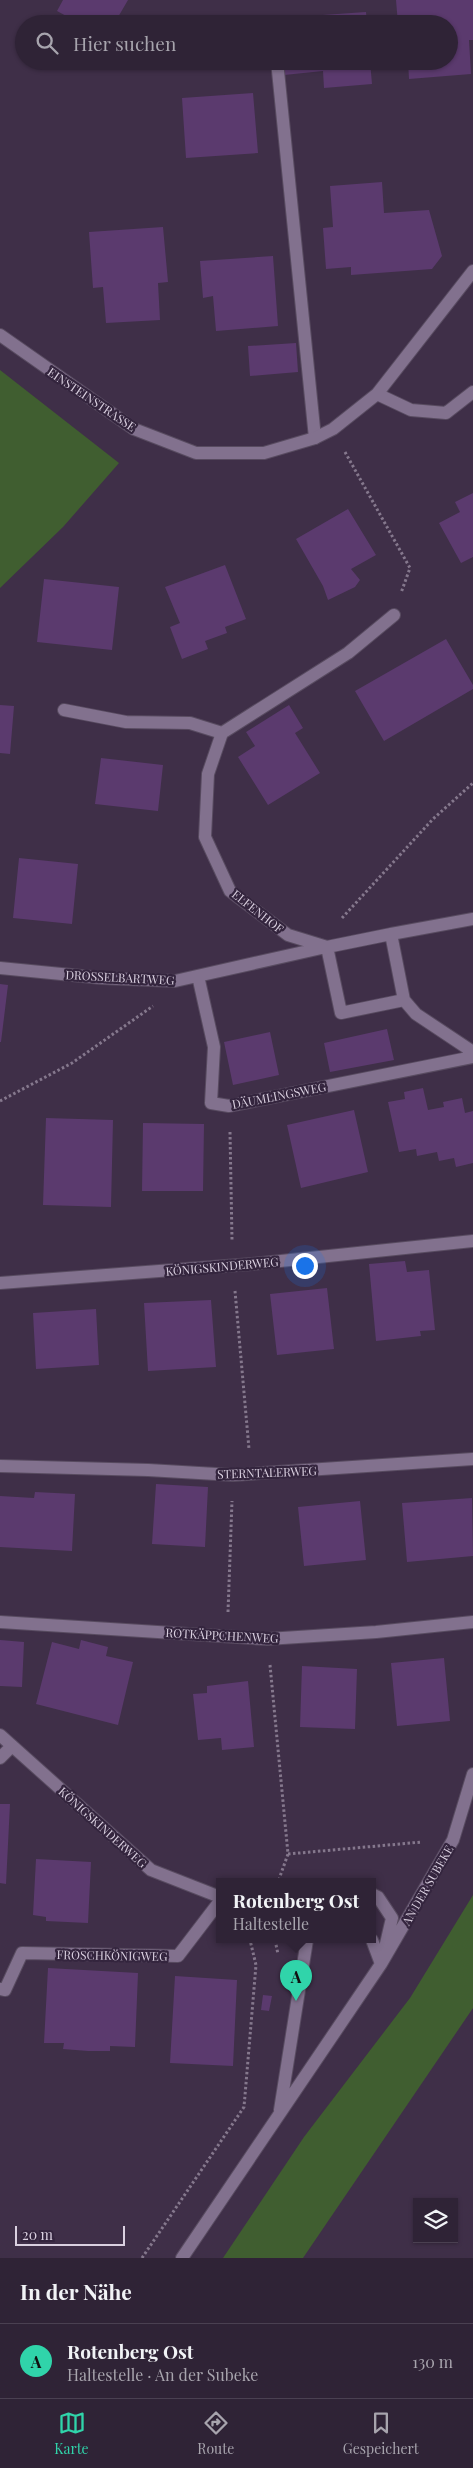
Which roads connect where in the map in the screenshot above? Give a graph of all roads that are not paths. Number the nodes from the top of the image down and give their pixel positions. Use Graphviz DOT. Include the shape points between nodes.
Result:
graph roads {
  1 [pos="278,70"];
  2 [pos="473,271"];
  3 [pos="0,335"];
  4 [pos="473,392"];
  5 [pos="377,394"];
  6 [pos="315,438"];
  7 [pos="394,615"];
  8 [pos="64,710"];
  9 [pos="222,733"];
  10 [pos="473,919"];
  11 [pos="391,934"];
  12 [pos="327,947"];
  13 [pos="0,968"];
  14 [pos="198,976"];
  15 [pos="404,1000"];
  16 [pos="473,1052"];
  17 [pos="473,1057"];
  18 [pos="473,1241"];
  19 [pos="0,1283"];
  20 [pos="473,1459"];
  21 [pos="0,1466"];
  22 [pos="0,1622"];
  23 [pos="473,1622"];
  24 [pos="0,1735"];
  25 [pos="12,1746"];
  26 [pos="0,1758"];
  27 [pos="473,1774"];
  28 [pos="376,1896"];
  29 [pos="216,1897"];
  30 [pos="216,1904"];
  31 [pos="307,1943"];
  32 [pos="373,1943"];
  33 [pos="382,1964"];
  34 [pos="0,1989"];
  35 [pos="280,2115"];
  36 [pos="182,2258"];
  1 -- 6 [label="street"];
  2 -- 5 [label="street, EINSTEINSTRASSE"];
  3 -- 6 [label="street, EINSTEINSTRASSE" via="134,429 196,453 264,453"];
  4 -- 5 [label="street" via="446,414 411,410"];
  5 -- 6 [label="street, EINSTEINSTRASSE" via="333,429"];
  7 -- 9 [label="street" via="348,653"];
  8 -- 9 [label="street" via="126,722 190,723"];
  9 -- 12 [label="street, ELFENHOF" via="208,774 205,837 230,891 288,935"];
  10 -- 11 [label="street"];
  11 -- 12 [label="street"];
  11 -- 15 [label="street"];
  12 -- 14 [label="street, DROSSELBARTWEG"];
  12 -- 15 [label="street" via="341,1013"];
  13 -- 14 [label="street, DROSSELBARTWEG" via="175,981"];
  14 -- 17 [label="street, DÄUMLINGSWEG" via="214,1047 211,1104 229,1106"];
  15 -- 16 [label="street" via="416,1014"];
  18 -- 19 [label="street, KÖNIGSKINDERWEG" via="252,1264"];
  20 -- 21 [label="street, STERNTALERWEG" via="233,1475"];
  22 -- 23 [label="street, ROTKÄPPCHENWEG" via="267,1639"];
  24 -- 25 [label="street, KÖNIGSKINDERWEG"];
  25 -- 26 [label="street"];
  25 -- 29 [label="street, KÖNIGSKINDERWEG" via="151,1870"];
  27 -- 33 [label="street, AN DER SUBEKE" via="454,1840"];
  28 -- 33 [label="street, AN DER SUBEKE" via="392,1918"];
  30 -- 34 [label="street, FROSCHKÖNIGWEG" via="178,1956 22,1953 5,1990"];
  31 -- 35 [label="street, AN DER SUBEKE"];
  32 -- 33 [label="street"];
  33 -- 35 [label="street, AN DER SUBEKE"];
  35 -- 36 [label="street, AN DER SUBEKE"];
}
